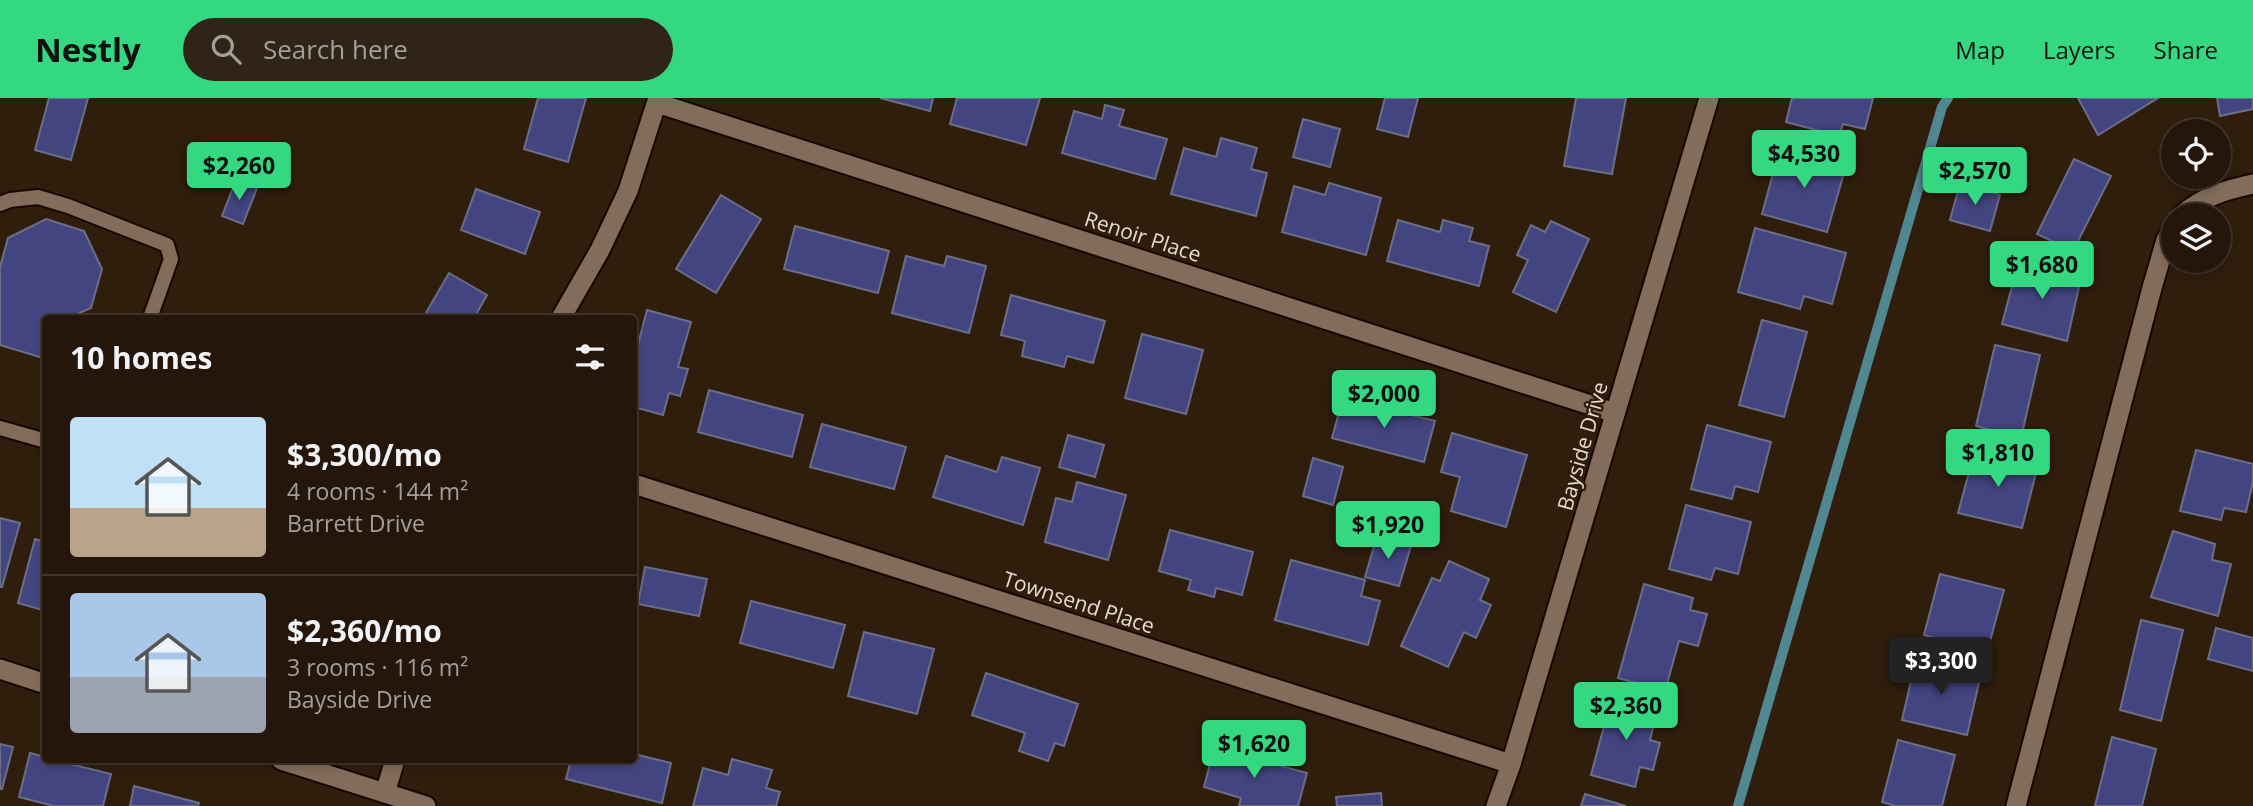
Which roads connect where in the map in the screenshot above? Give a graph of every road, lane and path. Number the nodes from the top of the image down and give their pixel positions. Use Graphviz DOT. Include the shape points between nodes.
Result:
graph roads {
  1 [pos="1709,98"];
  2 [pos="658,101"];
  3 [pos="2253,184"];
  4 [pos="2196,203"];
  5 [pos="0,204"];
  6 [pos="2161,257"];
  7 [pos="151,315"];
  8 [pos="563,315"];
  9 [pos="1615,413"];
  10 [pos="0,428"];
  11 [pos="42,440"];
  12 [pos="637,485"];
  13 [pos="0,669"];
  14 [pos="42,683"];
  15 [pos="290,763"];
  16 [pos="394,763"];
  17 [pos="1511,764"];
  18 [pos="385,793"];
  19 [pos="426,806"];
  20 [pos="1496,806"];
  21 [pos="2016,806"];
  1 -- 9 [label="street, Bayside Drive"];
  2 -- 8 [label="street" via="628,191"];
  2 -- 9 [label="street, Renoir Place"];
  3 -- 4 [label="street" via="2218,191"];
  5 -- 7 [label="lane" via="38,197 167,245 171,259"];
  6 -- 21 [label="street"];
  9 -- 17 [label="street, Bayside Drive"];
  10 -- 11 [label="lane"];
  12 -- 17 [label="street, Townsend Place"];
  13 -- 14 [label="street"];
  15 -- 18 [label="street"];
  16 -- 18 [label="street"];
  17 -- 20 [label="street, Bayside Drive"];
  18 -- 19 [label="street"];
}
